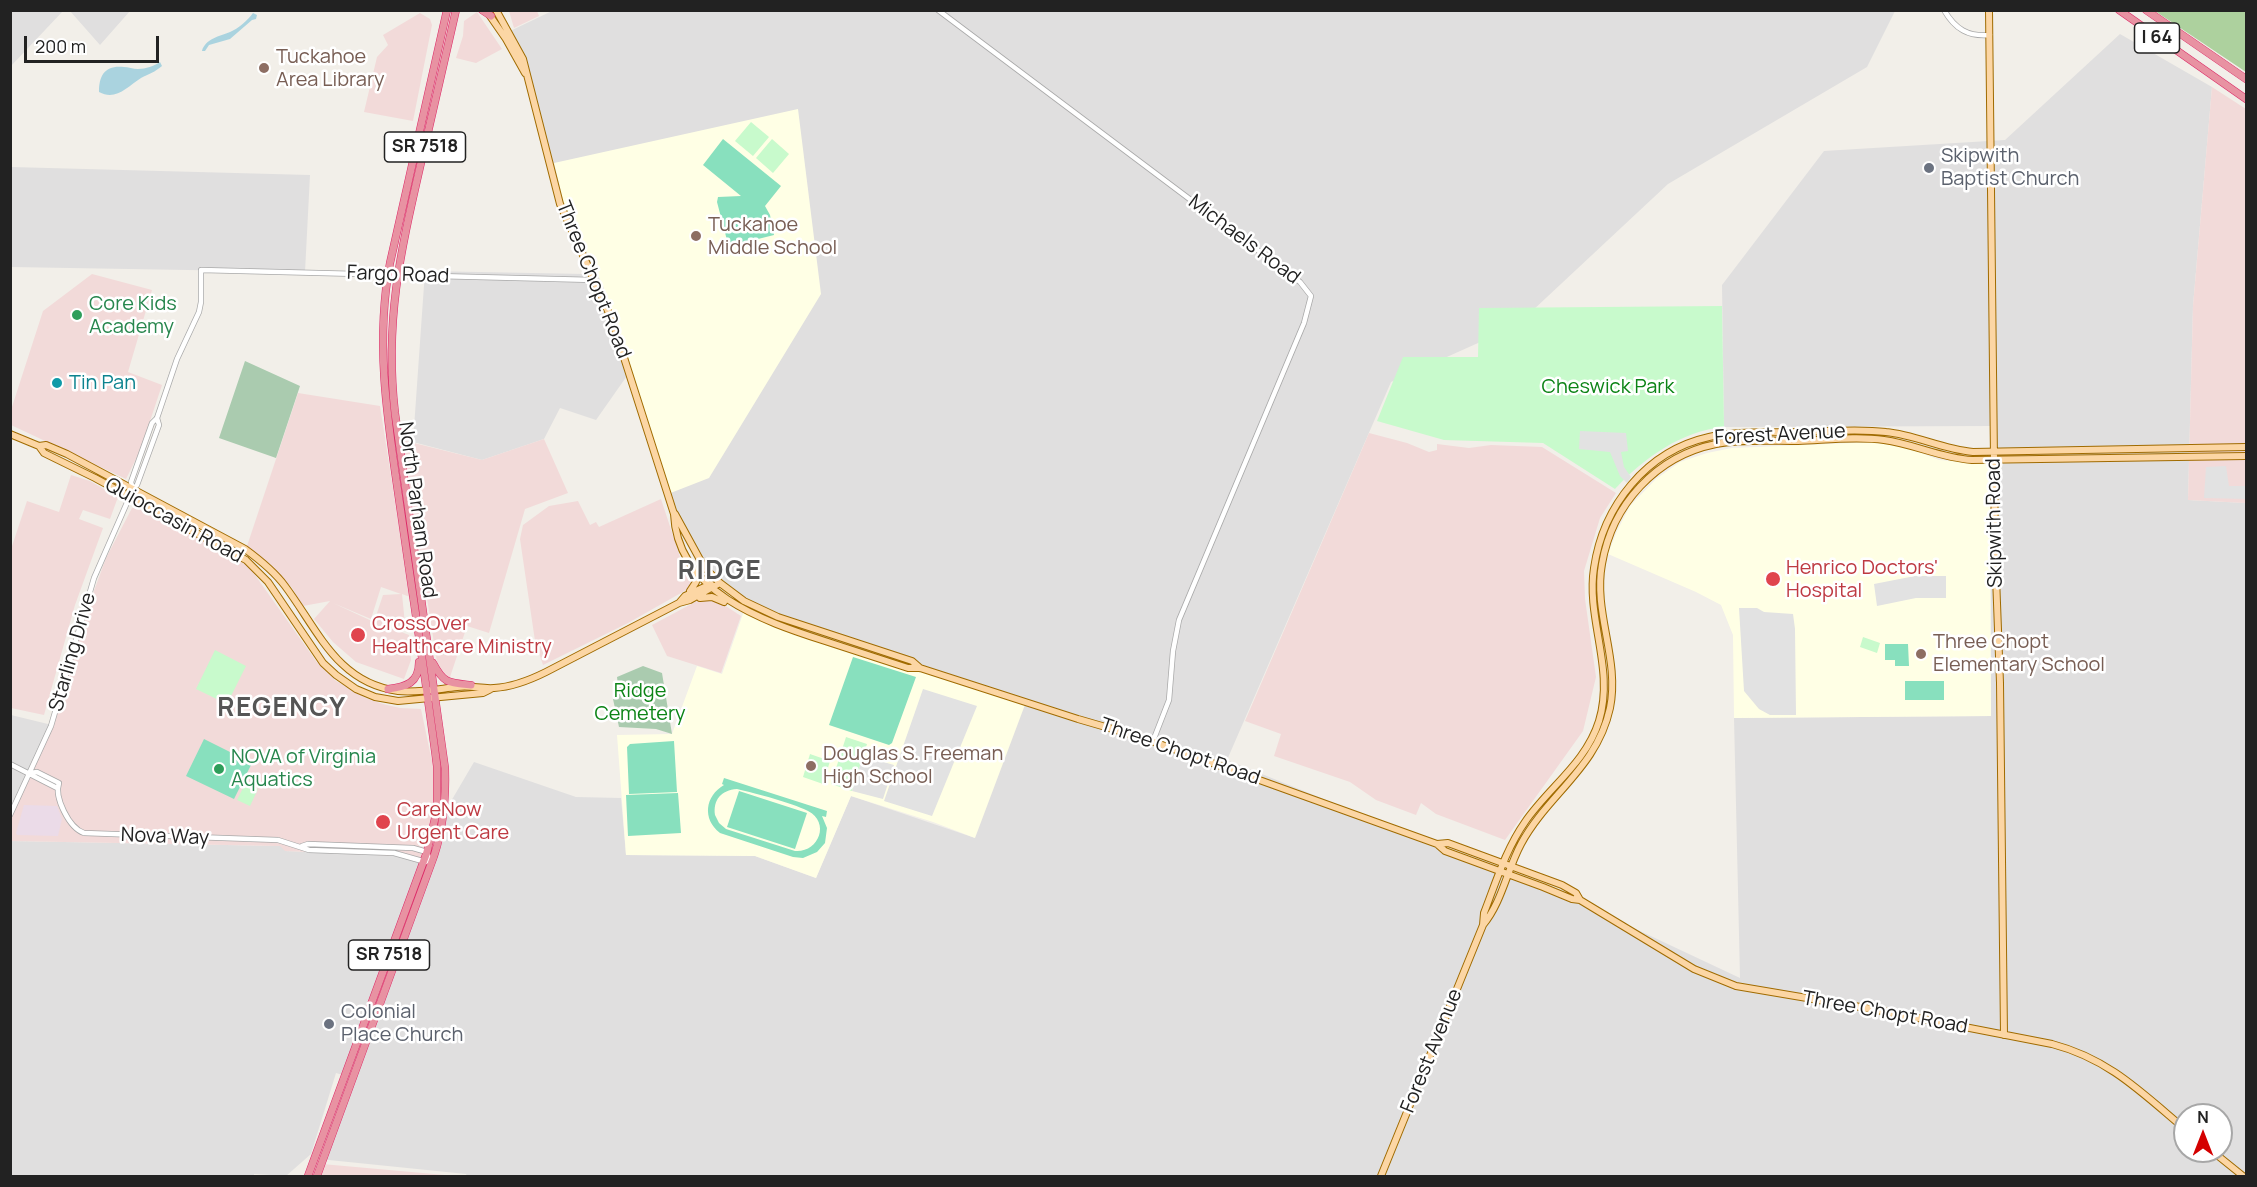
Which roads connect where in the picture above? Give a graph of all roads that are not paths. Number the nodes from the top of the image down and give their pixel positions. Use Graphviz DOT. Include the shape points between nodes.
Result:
graph roads {
  1 [pos="447,10"];
  2 [pos="456,10"];
  3 [pos="462,10"];
  4 [pos="938,10"];
  5 [pos="1944,10"];
  6 [pos="1989,10"];
  7 [pos="2119,10"];
  8 [pos="2146,10"];
  9 [pos="489,12"];
  10 [pos="1990,35"];
  11 [pos="447,47"];
  12 [pos="2247,79"];
  13 [pos="2247,99"];
  14 [pos="201,270"];
  15 [pos="392,275"];
  16 [pos="595,280"];
  17 [pos="10,434"];
  18 [pos="39,446"];
  19 [pos="2247,447"];
  20 [pos="1994,452"];
  21 [pos="2247,456"];
  22 [pos="1994,460"];
  23 [pos="133,489"];
  24 [pos="129,497"];
  25 [pos="674,514"];
  26 [pos="692,564"];
  27 [pos="720,583"];
  28 [pos="711,586"];
  29 [pos="689,598"];
  30 [pos="739,608"];
  31 [pos="420,644"];
  32 [pos="430,659"];
  33 [pos="920,668"];
  34 [pos="471,685"];
  35 [pos="491,688"];
  36 [pos="388,689"];
  37 [pos="426,690"];
  38 [pos="435,690"];
  39 [pos="432,699"];
  40 [pos="1153,741"];
  41 [pos="10,764"];
  42 [pos="31,773"];
  43 [pos="10,815"];
  44 [pos="1437,844"];
  45 [pos="301,847"];
  46 [pos="427,852"];
  47 [pos="427,863"];
  48 [pos="1504,863"];
  49 [pos="1511,866"];
  50 [pos="1501,871"];
  51 [pos="1508,874"];
  52 [pos="1580,900"];
  53 [pos="1483,926"];
  54 [pos="2004,1035"];
  55 [pos="2173,1119"];
  56 [pos="2227,1163"];
  57 [pos="308,1176"];
  58 [pos="317,1176"];
  59 [pos="1381,1176"];
  60 [pos="2243,1176"];
  1 -- 15 [label="highway, North Parham Road / SR 7518"];
  2 -- 11 [label="highway, North Parham Road / SR 7518"];
  3 -- 11 [label="highway"];
  4 -- 40 [label="street, Michaels Road" via="1300,282 1311,296 1307,317 1179,621 1169,700"];
  5 -- 10 [label="street" via="1962,31"];
  6 -- 10 [label="main road, Skipwith Road"];
  7 -- 13 [label="highway, I 64"];
  8 -- 12 [label="highway, I 64"];
  9 -- 16 [label="main road, Three Chopt Road" via="528,79 561,204"];
  10 -- 20 [label="main road, Skipwith Road"];
  11 -- 15 [label="highway, North Parham Road / SR 7518"];
  14 -- 15 [label="street, Fargo Road"];
  14 -- 23 [label="street, Starling Drive" via="199,312 152,423 131,482"];
  15 -- 16 [label="street, Fargo Road"];
  15 -- 31 [label="highway, North Parham Road / SR 7518" via="383,328 384,386"];
  15 -- 32 [label="highway, North Parham Road / SR 7518" via="392,386"];
  16 -- 25 [label="main road, Three Chopt Road" via="617,333"];
  17 -- 18 [label="main road, Quioccasin Road"];
  18 -- 23 [label="main road, Quioccasin Road" via="46,445"];
  18 -- 24 [label="main road, Quioccasin Road" via="44,453"];
  19 -- 20 [label="main road, Forest Avenue"];
  20 -- 22 [label="main road, Skipwith Road"];
  20 -- 48 [label="main road, Forest Avenue" via="1947,449 1879,431 1731,434 1688,444 1653,463 1614,507 1595,559 1593,598 1604,663 1603,707 1596,731 1570,772 1523,825"];
  21 -- 22 [label="main road, Forest Avenue"];
  22 -- 49 [label="main road, Forest Avenue" via="1958,459 1875,439 1731,442 1687,453 1652,474 1621,511 1602,563 1601,604 1612,679 1610,709 1602,733 1585,765 1532,826"];
  22 -- 54 [label="main road, Skipwith Road"];
  23 -- 24 [label="street, Starling Drive"];
  23 -- 36 [label="main road, Quioccasin Road" via="264,563 340,663 367,682"];
  24 -- 39 [label="main road, Quioccasin Road" via="234,552 257,569 323,663 345,682 384,699"];
  24 -- 42 [label="street, Starling Drive" via="94,578 54,720"];
  25 -- 26 [label="main road, Three Chopt Road" via="677,537"];
  25 -- 27 [label="main road, Three Chopt Road" via="699,559"];
  26 -- 28 [label="main road, Three Chopt Road"];
  26 -- 29 [label="main road" via="696,582"];
  27 -- 28 [label="main road"];
  27 -- 33 [label="main road, Three Chopt Road" via="770,614 912,661"];
  28 -- 29 [label="main road"];
  28 -- 30 [label="main road, Three Chopt Road"];
  29 -- 30 [label="main road" via="712,597"];
  29 -- 35 [label="main road, Quioccasin Road" via="538,676"];
  30 -- 33 [label="main road, Three Chopt Road" via="780,627 908,668"];
  31 -- 36 [label="highway" via="414,680 406,686"];
  31 -- 37 [label="highway, North Parham Road / SR 7518"];
  32 -- 34 [label="highway" via="446,681"];
  32 -- 38 [label="highway, North Parham Road / SR 7518"];
  33 -- 40 [label="main road, Three Chopt Road"];
  34 -- 35 [label="main road, Quioccasin Road"];
  34 -- 38 [label="main road, Quioccasin Road"];
  35 -- 39 [label="main road, Quioccasin Road" via="483,693"];
  36 -- 37 [label="main road, Quioccasin Road"];
  37 -- 38 [label="main road, Quioccasin Road"];
  37 -- 39 [label="highway, North Parham Road / SR 7518"];
  38 -- 39 [label="highway, North Parham Road / SR 7518"];
  39 -- 46 [label="highway, North Parham Road / SR 7518" via="438,793"];
  39 -- 47 [label="highway, North Parham Road / SR 7518" via="440,730 446,795 444,821"];
  40 -- 44 [label="main road, Three Chopt Road"];
  41 -- 42 [label="street, Nova Way"];
  42 -- 43 [label="street, Starling Drive"];
  42 -- 45 [label="street, Nova Way" via="37,772 58,785 70,824 84,833 278,840"];
  44 -- 48 [label="main road, Three Chopt Road" via="1448,843"];
  44 -- 50 [label="main road, Three Chopt Road" via="1445,851"];
  45 -- 46 [label="street" via="408,847"];
  45 -- 47 [label="street" via="394,853"];
  46 -- 47 [label="highway, North Parham Road / SR 7518"];
  47 -- 57 [label="highway, North Parham Road / SR 7518"];
  47 -- 58 [label="highway, North Parham Road / SR 7518"];
  48 -- 49 [label="main road, Three Chopt Road"];
  48 -- 50 [label="main road, Forest Avenue"];
  49 -- 51 [label="main road, Forest Avenue"];
  49 -- 52 [label="main road, Three Chopt Road" via="1562,885"];
  50 -- 51 [label="main road, Three Chopt Road"];
  50 -- 53 [label="main road, Forest Avenue" via="1484,913"];
  51 -- 52 [label="main road, Three Chopt Road"];
  51 -- 53 [label="main road, Forest Avenue"];
  52 -- 54 [label="main road, Three Chopt Road" via="1694,969 1736,986"];
  53 -- 59 [label="main road, Forest Avenue"];
  54 -- 55 [label="main road, Three Chopt Road" via="2068,1049 2096,1060"];
  56 -- 60 [label="main road"];
}
